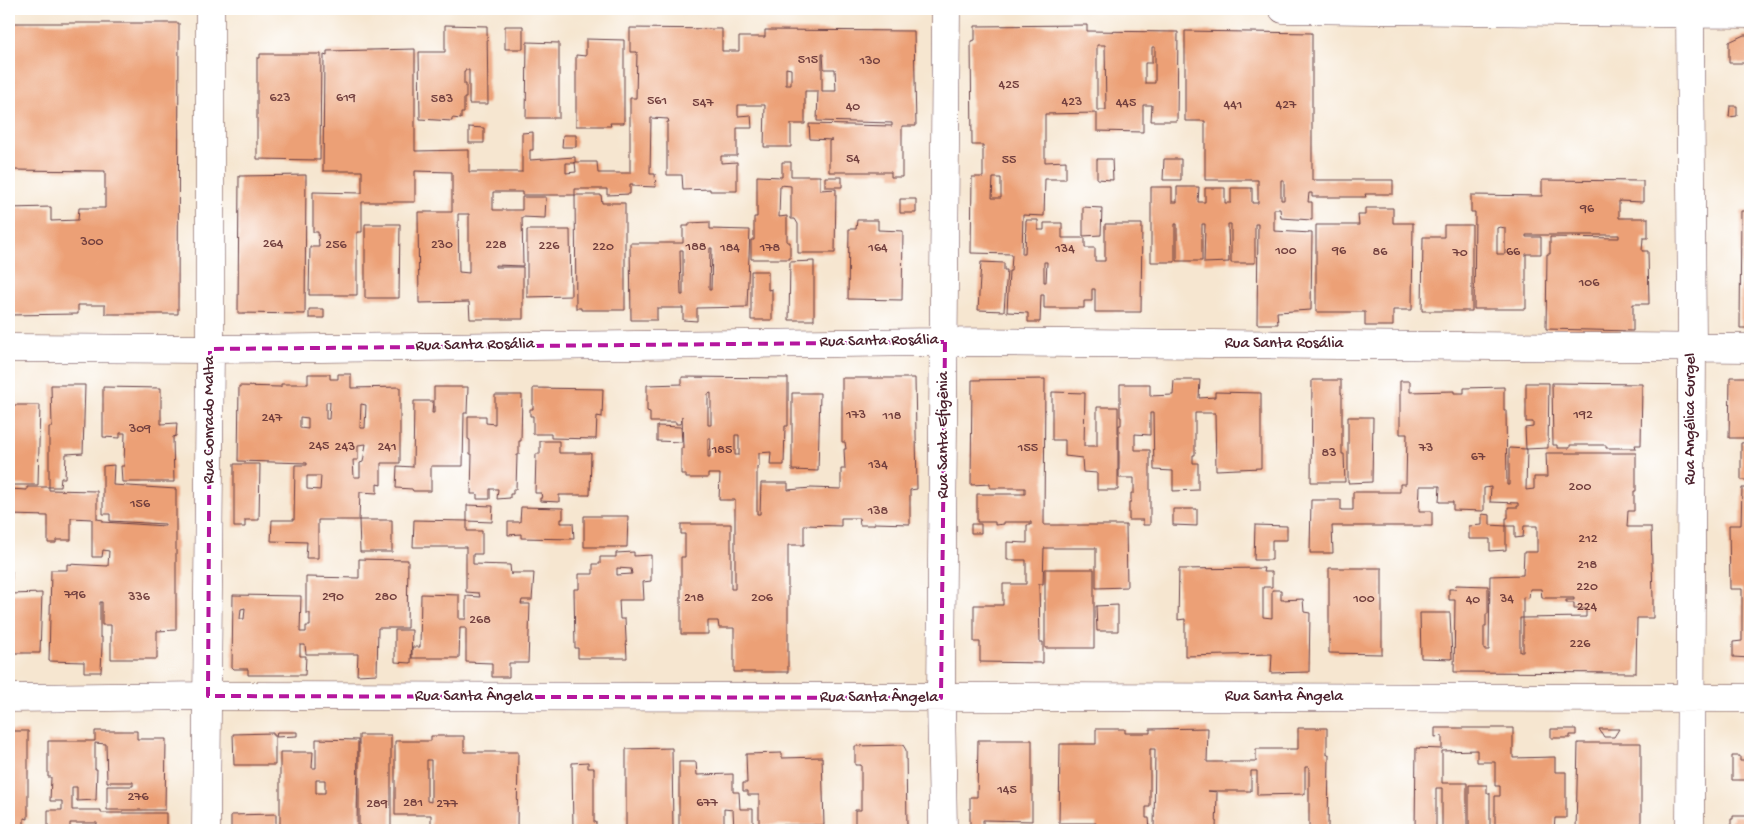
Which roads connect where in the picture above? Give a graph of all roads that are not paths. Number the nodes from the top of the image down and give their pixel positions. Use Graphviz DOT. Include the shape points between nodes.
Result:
graph roads {
  1 [pos="210,9"];
  2 [pos="946,9"];
  3 [pos="1283,9"];
  4 [pos="1690,11"];
  5 [pos="1750,14"];
  6 [pos="945,342"];
  7 [pos="1692,347"];
  8 [pos="9,348"];
  9 [pos="210,348"];
  10 [pos="1750,348"];
  11 [pos="208,696"];
  12 [pos="1690,697"];
  13 [pos="9,698"];
  14 [pos="942,698"];
  15 [pos="1750,698"];
  16 [pos="206,830"];
  17 [pos="943,830"];
  18 [pos="1690,830"];
  1 -- 9 [label="street, Rua Conrado Malta"];
  2 -- 6 [label="street, Rua Santa Efigênia"];
  3 -- 4 [label="street"];
  4 -- 5 [label="street"];
  4 -- 7 [label="street, Rua Angélica Gurgel"];
  6 -- 7 [label="street, Rua Santa Rosália"];
  6 -- 9 [label="street, Rua Santa Rosália"];
  6 -- 14 [label="street, Rua Santa Efigênia"];
  7 -- 10 [label="street, Rua Santa Rosália"];
  7 -- 12 [label="street, Rua Angélica Gurgel"];
  8 -- 9 [label="street, Rua Santa Rosália"];
  9 -- 11 [label="street, Rua Conrado Malta"];
  11 -- 13 [label="street, Rua Santa Ângela"];
  11 -- 14 [label="street, Rua Santa Ângela"];
  11 -- 16 [label="street, Rua Conrado Malta"];
  12 -- 14 [label="street, Rua Santa Ângela"];
  12 -- 15 [label="street, Rua Santa Ângela"];
  12 -- 18 [label="street, Rua Angélica Gurgel"];
  14 -- 17 [label="street, Rua Santa Efigênia"];
}
